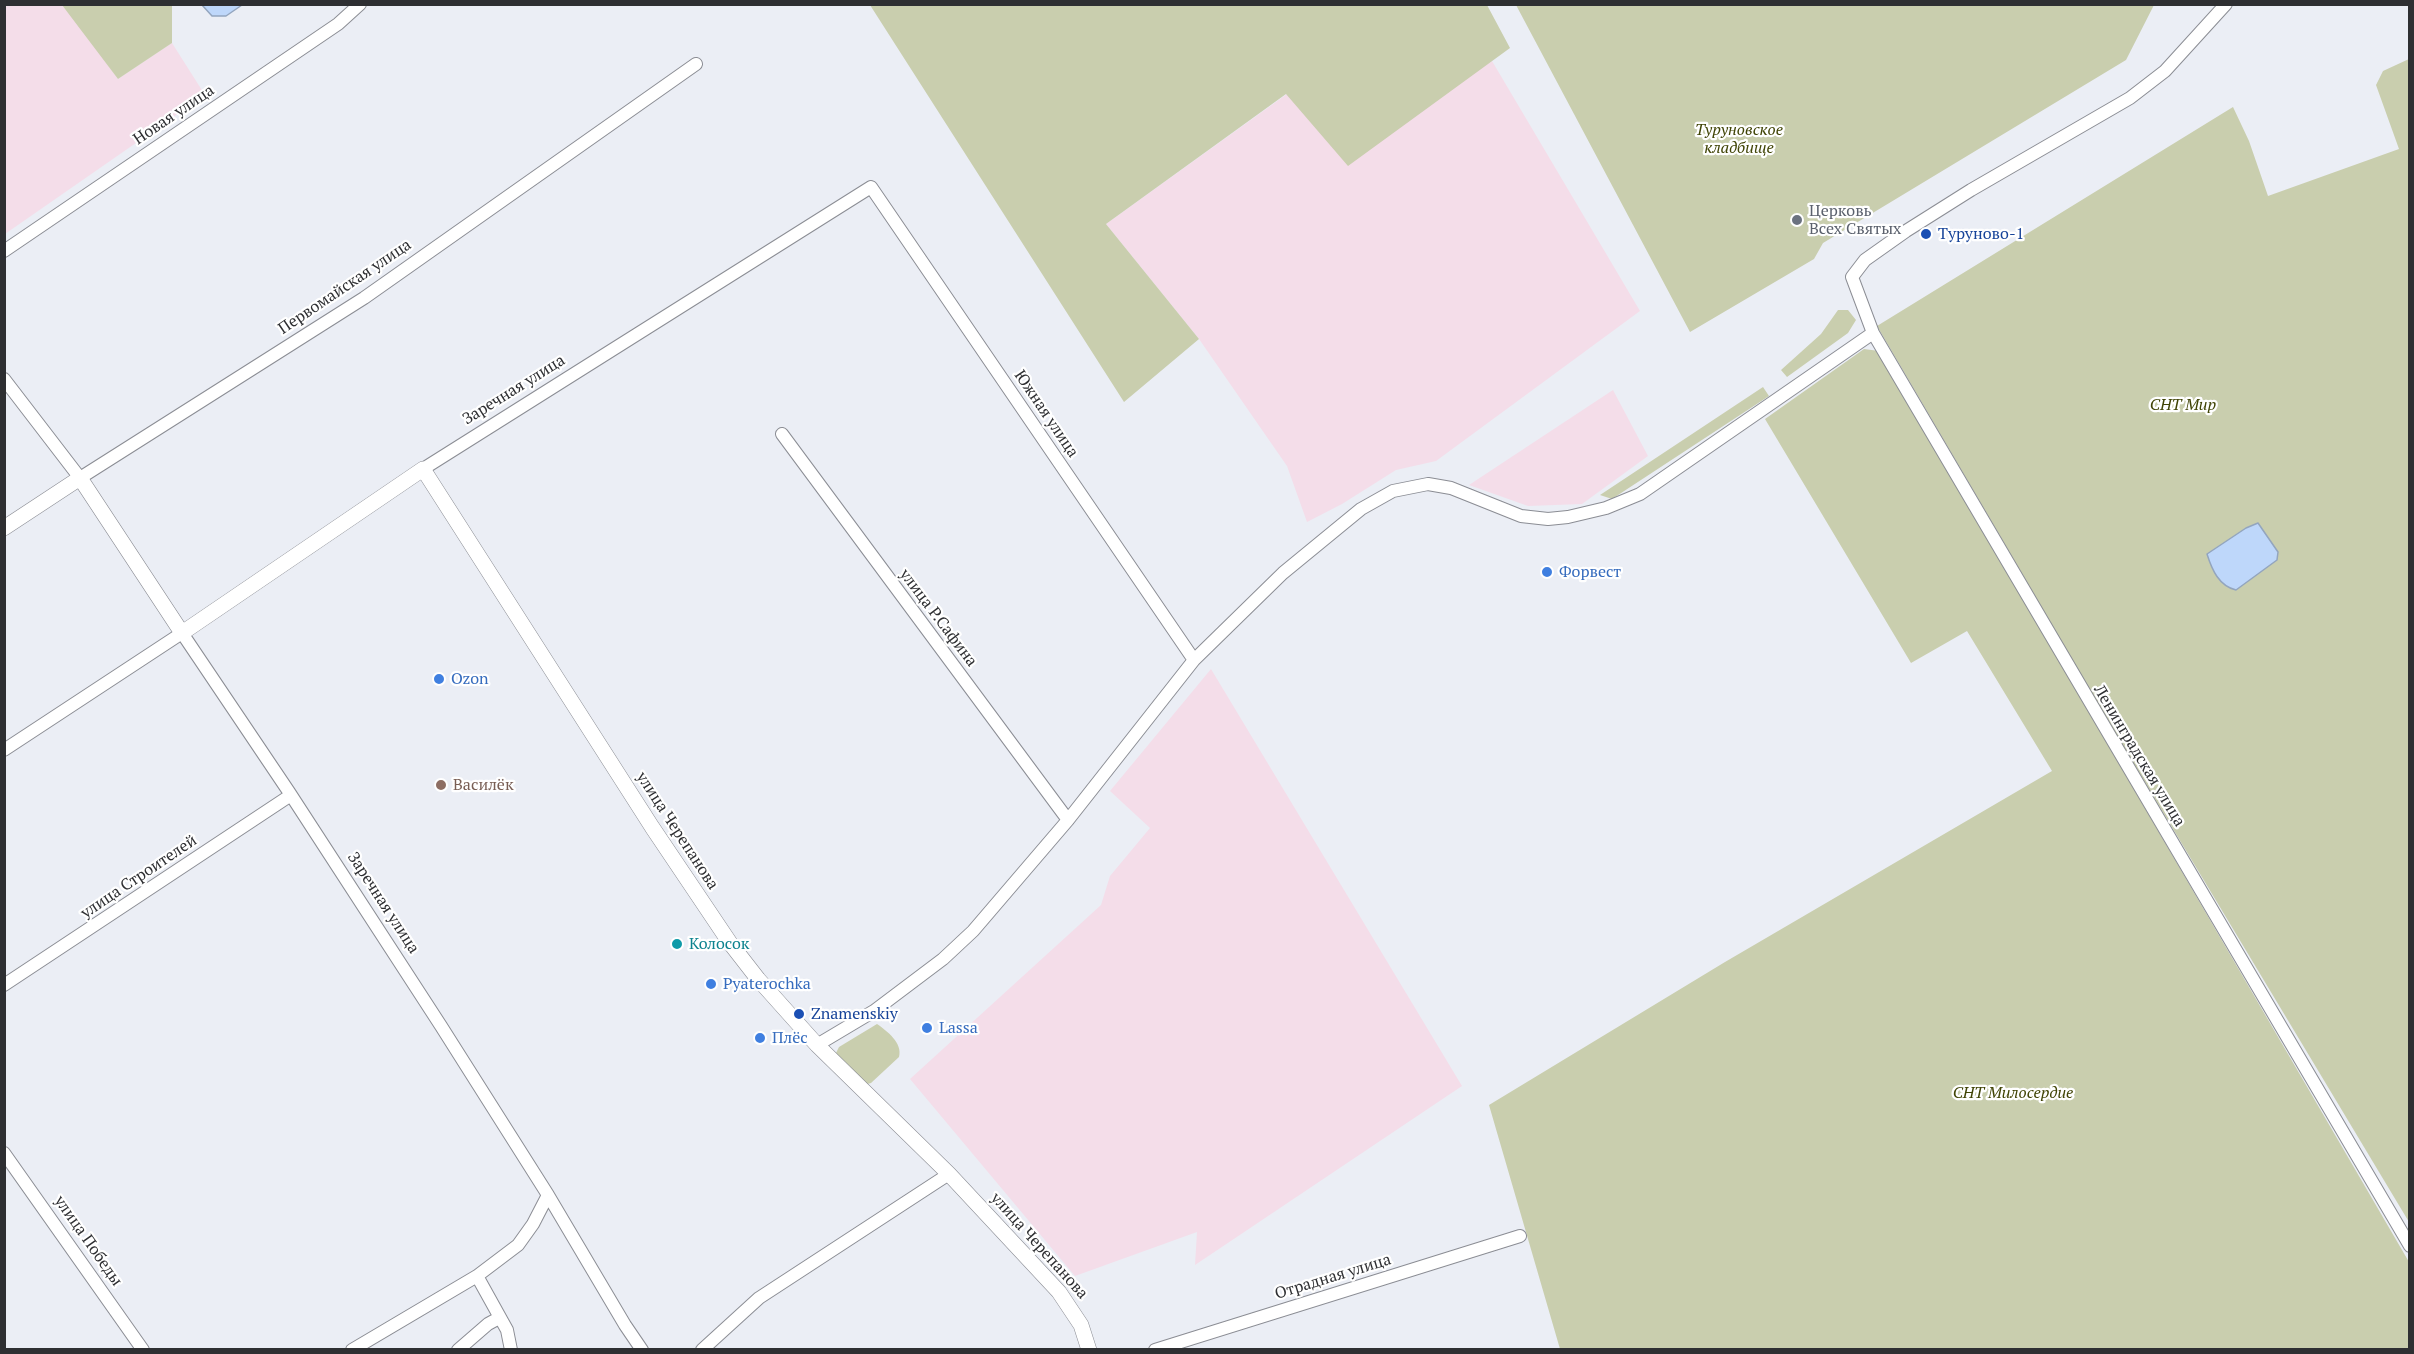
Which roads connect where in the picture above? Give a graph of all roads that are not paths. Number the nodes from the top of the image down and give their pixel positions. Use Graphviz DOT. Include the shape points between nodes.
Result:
graph roads {
  1 [pos="360,4"];
  2 [pos="2226,4"];
  3 [pos="696,64"];
  4 [pos="871,187"];
  5 [pos="4,251"];
  6 [pos="1873,333"];
  7 [pos="4,379"];
  8 [pos="782,434"];
  9 [pos="423,469"];
  10 [pos="80,478"];
  11 [pos="4,528"];
  12 [pos="182,633"];
  13 [pos="1194,660"];
  14 [pos="4,750"];
  15 [pos="291,795"];
  16 [pos="1068,820"];
  17 [pos="4,985"];
  18 [pos="816,1045"];
  19 [pos="4,1153"];
  20 [pos="949,1174"];
  21 [pos="548,1196"];
  22 [pos="1520,1236"];
  23 [pos="2409,1246"];
  24 [pos="477,1276"];
  25 [pos="499,1318"];
  26 [pos="143,1350"];
  27 [pos="352,1350"];
  28 [pos="458,1350"];
  29 [pos="511,1350"];
  30 [pos="642,1350"];
  31 [pos="702,1350"];
  32 [pos="1089,1350"];
  33 [pos="1155,1350"];
  1 -- 5 [label="street, Новая улица" via="338,24"];
  2 -- 6 [label="street, Ленинградская улица" via="2165,71 2130,98 1971,190 1865,260 1852,277"];
  3 -- 10 [label="street, Первомайская улица" via="364,298"];
  4 -- 9 [label="street, Заречная улица"];
  4 -- 13 [label="street, Южная улица"];
  6 -- 13 [label="street" via="1640,494 1606,508 1548,519 1521,516 1451,488 1428,484 1393,492 1361,508 1283,573"];
  6 -- 23 [label="street, Ленинградская улица"];
  7 -- 10 [label="street, Заречная улица"];
  8 -- 16 [label="street, улица Р.Сафина"];
  9 -- 12 [label="main road, Заречная улица"];
  9 -- 18 [label="main road, улица Черепанова" via="730,943"];
  10 -- 11 [label="main road, Первомайская улица"];
  10 -- 12 [label="main road, Заречная улица"];
  12 -- 14 [label="street, Заречная улица"];
  12 -- 15 [label="street, Заречная улица"];
  13 -- 16 [label="street"];
  15 -- 17 [label="street, улица Строителей"];
  15 -- 21 [label="street, Заречная улица"];
  16 -- 18 [label="street" via="990,914 943,959 874,1011"];
  18 -- 20 [label="main road, улица Черепанова"];
  19 -- 26 [label="street, улица Победы"];
  20 -- 31 [label="street" via="759,1298"];
  20 -- 32 [label="main road, улица Черепанова" via="1068,1303 1082,1325"];
  21 -- 24 [label="street" via="518,1245"];
  21 -- 30 [label="street, Заречная улица"];
  22 -- 33 [label="street, Отрадная улица"];
  24 -- 25 [label="street"];
  24 -- 27 [label="street"];
  25 -- 28 [label="street"];
  25 -- 29 [label="street" via="507,1330"];
}
